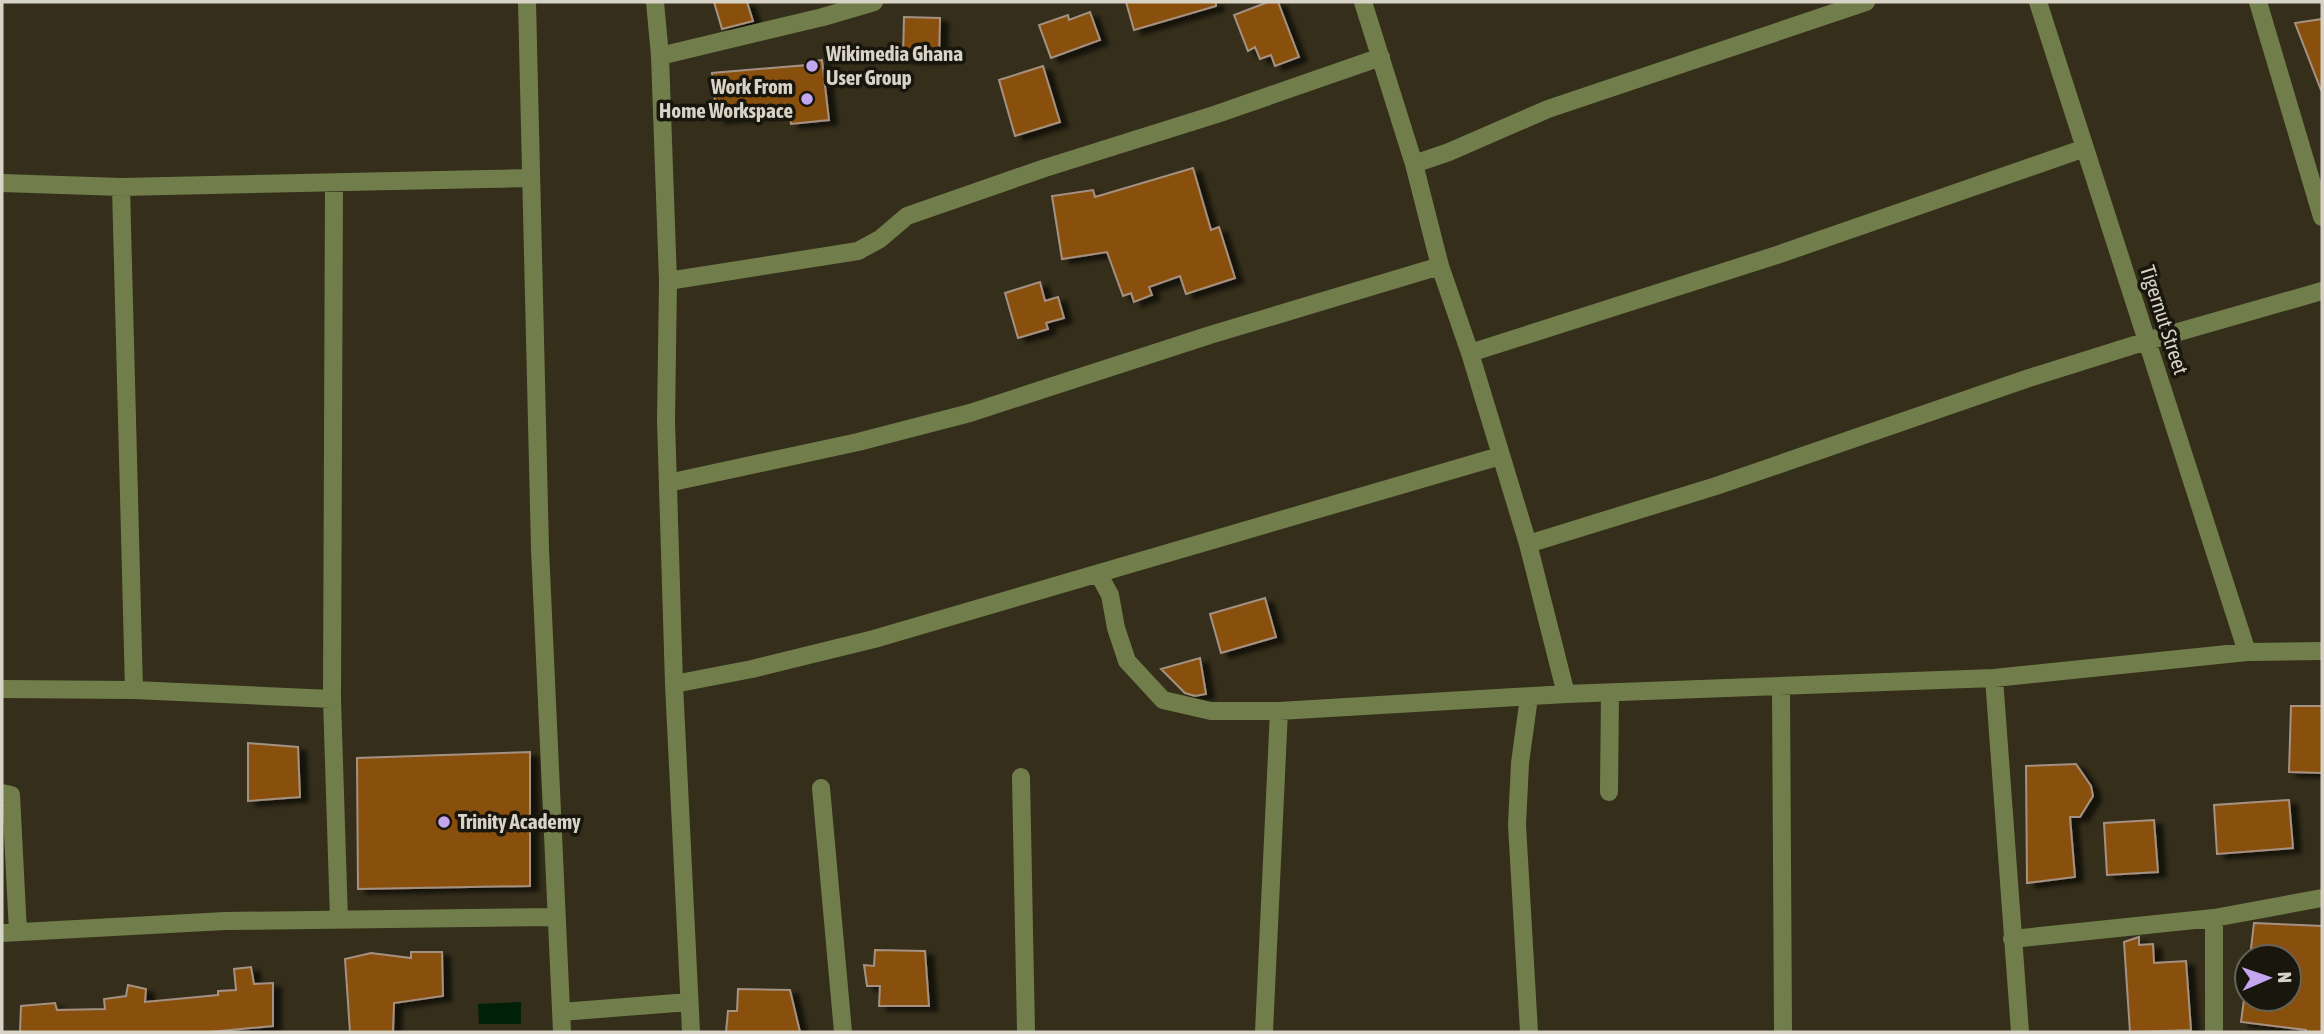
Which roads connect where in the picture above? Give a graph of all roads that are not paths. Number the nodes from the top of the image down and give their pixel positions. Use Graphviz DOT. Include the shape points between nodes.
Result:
graph roads {
  1 [pos="527,2"];
  2 [pos="655,2"];
  3 [pos="874,2"];
  4 [pos="1363,2"];
  5 [pos="1866,2"];
  6 [pos="2039,2"];
  7 [pos="2258,2"];
  8 [pos="660,56"];
  9 [pos="1381,57"];
  10 [pos="2085,148"];
  11 [pos="1414,164"];
  12 [pos="530,178"];
  13 [pos="2,183"];
  14 [pos="334,184"];
  15 [pos="121,187"];
  16 [pos="2322,217"];
  17 [pos="1440,266"];
  18 [pos="668,281"];
  19 [pos="2322,291"];
  20 [pos="2147,341"];
  21 [pos="1470,354"];
  22 [pos="1500,456"];
  23 [pos="668,483"];
  24 [pos="1528,544"];
  25 [pos="1099,575"];
  26 [pos="2322,651"];
  27 [pos="2247,652"];
  28 [pos="1994,678"];
  29 [pos="674,684"];
  30 [pos="1781,687"];
  31 [pos="2,689"];
  32 [pos="134,690"];
  33 [pos="1610,693"];
  34 [pos="1566,694"];
  35 [pos="1528,697"];
  36 [pos="332,699"];
  37 [pos="1279,710"];
  38 [pos="1021,777"];
  39 [pos="821,788"];
  40 [pos="1609,792"];
  41 [pos="2,793"];
  42 [pos="2322,898"];
  43 [pos="556,917"];
  44 [pos="2214,918"];
  45 [pos="338,920"];
  46 [pos="10,932"];
  47 [pos="2012,939"];
  48 [pos="689,1002"];
  49 [pos="561,1012"];
  50 [pos="562,1032"];
  51 [pos="691,1032"];
  52 [pos="843,1032"];
  53 [pos="1026,1032"];
  54 [pos="1264,1032"];
  55 [pos="1529,1032"];
  56 [pos="1783,1032"];
  57 [pos="2020,1032"];
  58 [pos="2214,1032"];
  1 -- 12 [label="street"];
  2 -- 8 [label="street"];
  3 -- 8 [label="street"];
  4 -- 9 [label="street"];
  5 -- 11 [label="street" via="1548,109"];
  6 -- 10 [label="street, Tigernut Street"];
  7 -- 16 [label="street"];
  8 -- 18 [label="street"];
  9 -- 11 [label="street"];
  9 -- 18 [label="street" via="907,216 858,251"];
  10 -- 20 [label="street, Tigernut Street"];
  10 -- 21 [label="street" via="1777,255"];
  11 -- 17 [label="street"];
  12 -- 14 [label="street"];
  12 -- 43 [label="street"];
  13 -- 15 [label="street"];
  14 -- 15 [label="street"];
  14 -- 36 [label="street"];
  15 -- 32 [label="street"];
  17 -- 21 [label="street"];
  17 -- 23 [label="street" via="970,412 858,442"];
  18 -- 23 [label="street"];
  19 -- 20 [label="street"];
  20 -- 24 [label="street"];
  20 -- 27 [label="street, Tigernut Street"];
  21 -- 22 [label="street"];
  22 -- 24 [label="street"];
  22 -- 25 [label="street"];
  23 -- 29 [label="street"];
  24 -- 34 [label="street"];
  25 -- 29 [label="street" via="874,639"];
  25 -- 37 [label="street" via="1110,595 1127,661 1163,700 1211,711"];
  26 -- 27 [label="street"];
  27 -- 28 [label="street"];
  28 -- 30 [label="street"];
  28 -- 47 [label="street"];
  29 -- 48 [label="street"];
  30 -- 33 [label="street"];
  30 -- 56 [label="street"];
  31 -- 32 [label="street"];
  32 -- 36 [label="street"];
  33 -- 34 [label="street"];
  33 -- 40 [label="street"];
  34 -- 35 [label="street"];
  35 -- 37 [label="street"];
  35 -- 55 [label="street" via="1517,825"];
  36 -- 45 [label="street"];
  37 -- 54 [label="street"];
  38 -- 53 [label="street"];
  39 -- 52 [label="street"];
  41 -- 46 [label="street" via="11,795"];
  42 -- 44 [label="street"];
  43 -- 45 [label="street"];
  43 -- 49 [label="street"];
  44 -- 47 [label="street"];
  44 -- 58 [label="street"];
  45 -- 46 [label="street"];
  47 -- 57 [label="street"];
  48 -- 49 [label="street"];
  48 -- 51 [label="street"];
  49 -- 50 [label="street"];
}
